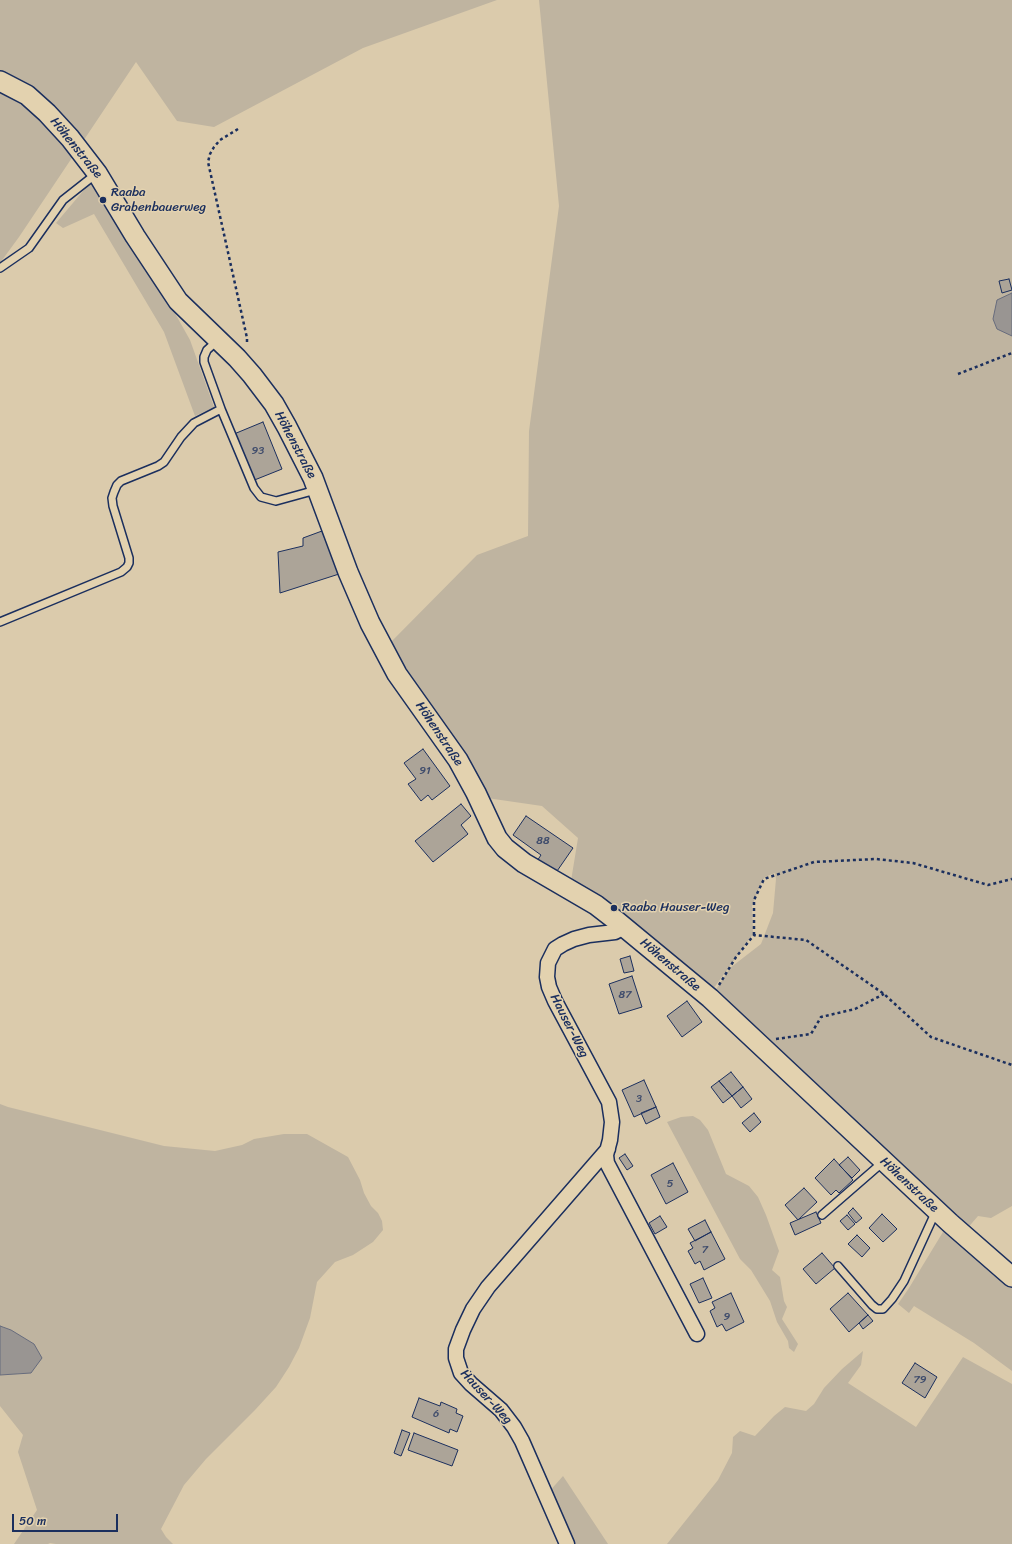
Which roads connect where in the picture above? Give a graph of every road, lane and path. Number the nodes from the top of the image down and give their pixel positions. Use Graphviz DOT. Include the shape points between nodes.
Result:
graph roads {
  1 [pos="0,81"];
  2 [pos="238,129"];
  3 [pos="97,173"];
  4 [pos="0,268"];
  5 [pos="218,340"];
  6 [pos="1012,353"];
  7 [pos="237,358"];
  8 [pos="958,374"];
  9 [pos="221,409"];
  10 [pos="317,489"];
  11 [pos="0,622"];
  12 [pos="1012,878"];
  13 [pos="624,927"];
  14 [pos="754,935"];
  15 [pos="884,994"];
  16 [pos="710,998"];
  17 [pos="756,1043"];
  18 [pos="1012,1065"];
  19 [pos="608,1149"];
  20 [pos="884,1162"];
  21 [pos="936,1210"];
  22 [pos="822,1215"];
  23 [pos="838,1266"];
  24 [pos="1012,1277"];
  25 [pos="697,1334"];
  26 [pos="567,1544"];
  1 -- 3 [label="street, Höhenstraße" via="26,95 48,113"];
  2 -- 7 [label="path" via="220,140 210,154 208,162 247,338 247,345"];
  3 -- 4 [label="lane" via="63,200 29,248"];
  3 -- 5 [label="street, Höhenstraße" via="178,301"];
  5 -- 7 [label="street, Höhenstraße"];
  5 -- 9 [label="lane" via="207,350 204,362"];
  6 -- 8 [label="path"];
  7 -- 10 [label="street, Höhenstraße" via="274,404"];
  9 -- 10 [label="lane" via="254,488 262,497 276,501"];
  9 -- 11 [label="lane" via="194,423 158,466 117,485 112,498 130,563 122,572"];
  10 -- 13 [label="street, Höhenstraße" via="373,629 397,674 458,760 504,848 596,906"];
  12 -- 14 [label="path" via="988,885 913,863 876,859 814,862 764,879 754,900"];
  13 -- 16 [label="street, Höhenstraße"];
  13 -- 19 [label="street, Hauser-Weg" via="615,932 589,935 563,944 555,950 546,970 555,1001 608,1102 612,1122"];
  14 -- 15 [label="path" via="806,940"];
  14 -- 16 [label="path" via="736,957"];
  15 -- 17 [label="path" via="855,1009 821,1017 811,1034"];
  15 -- 18 [label="path" via="931,1037"];
  16 -- 17 [label="street, Höhenstraße"];
  17 -- 20 [label="street, Höhenstraße"];
  19 -- 25 [label="street, Hauser-Weg" via="607,1163"];
  19 -- 26 [label="street, Hauser-Weg" via="488,1287 468,1320 456,1348 461,1373 501,1410 522,1441"];
  20 -- 21 [label="street, Höhenstraße"];
  20 -- 22 [label="lane"];
  21 -- 23 [label="lane" via="904,1281 883,1309 877,1309 872,1305"];
  21 -- 24 [label="street, Höhenstraße"];
}
